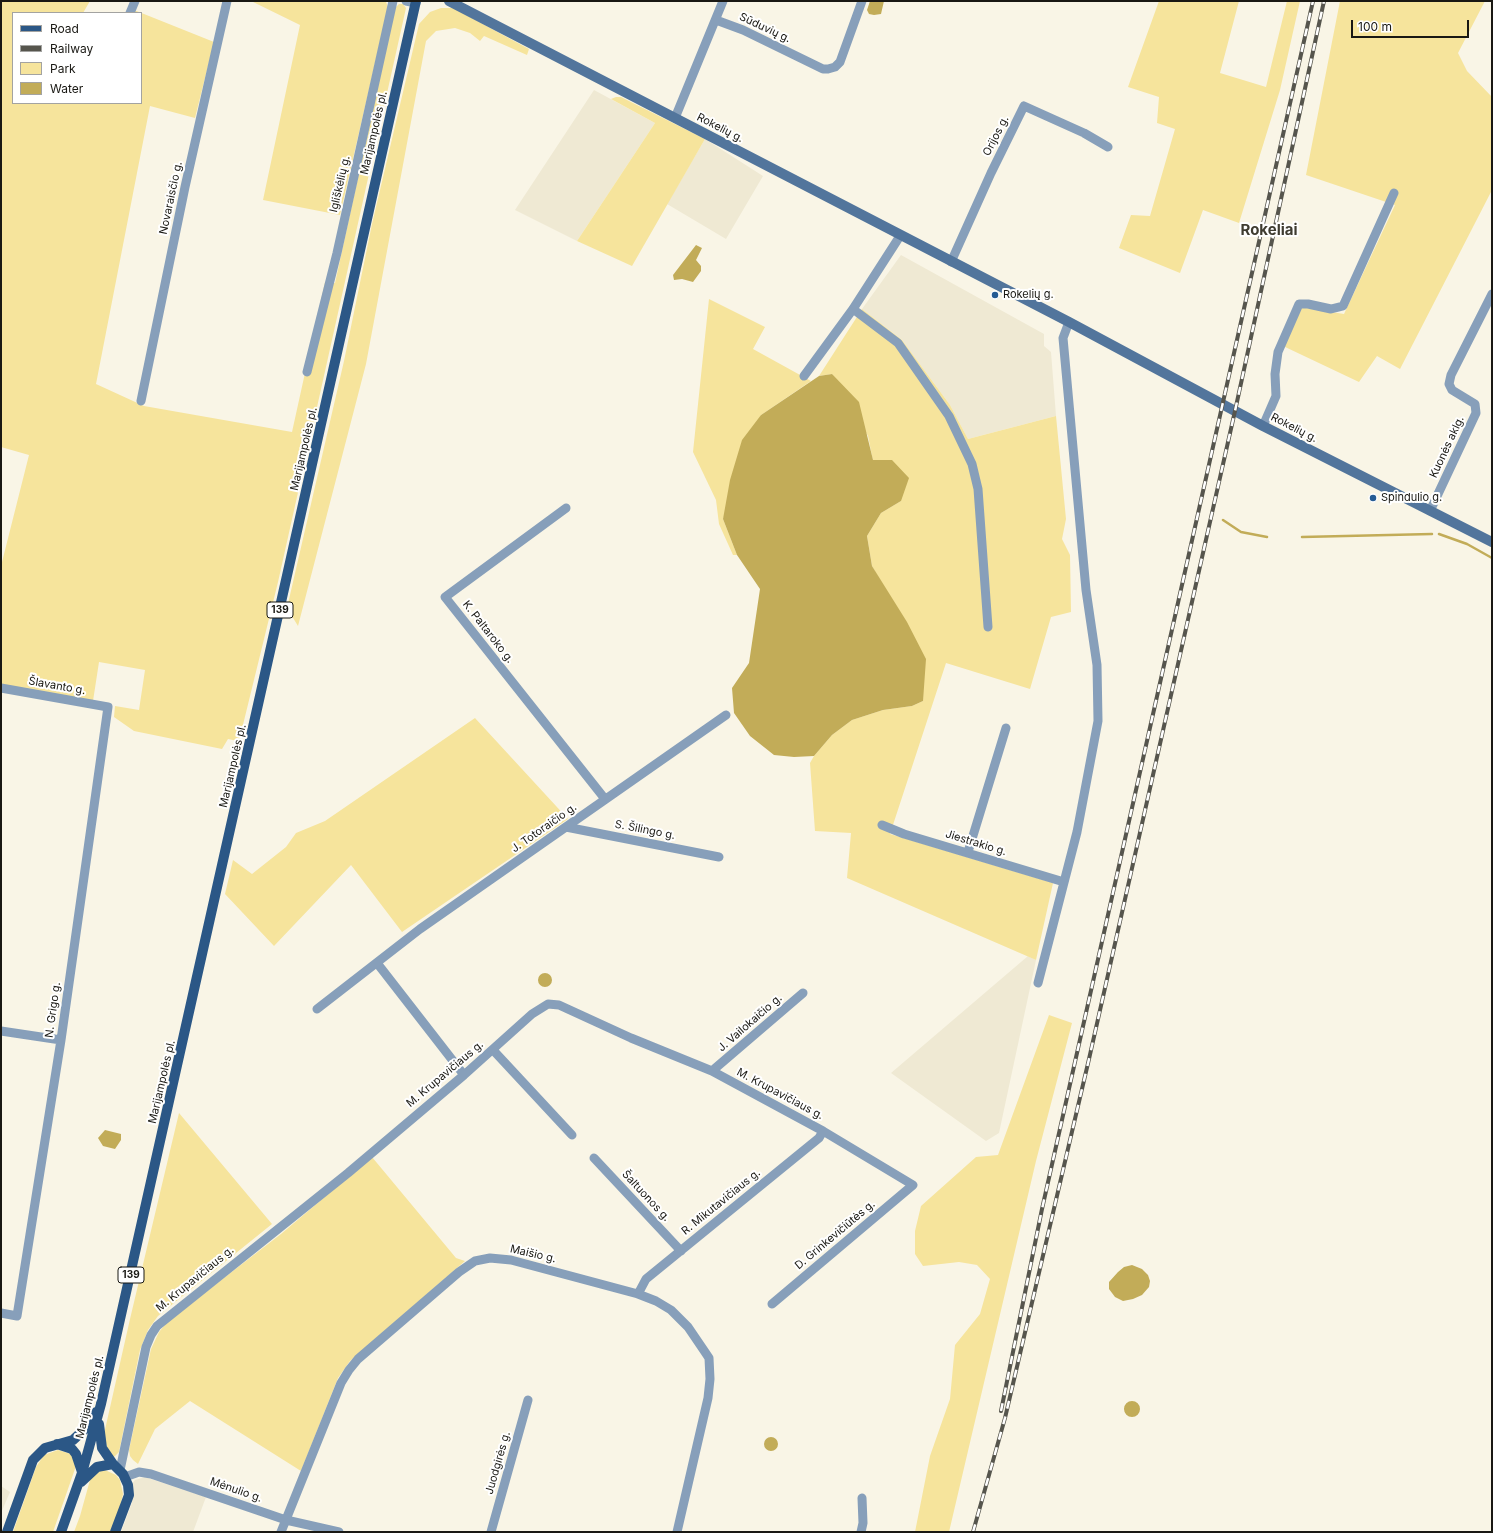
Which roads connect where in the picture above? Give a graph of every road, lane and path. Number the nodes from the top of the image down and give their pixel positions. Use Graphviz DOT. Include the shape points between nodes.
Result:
graph roads {
  1 [pos="135,1"];
  2 [pos="227,1"];
  3 [pos="393,1"];
  4 [pos="449,1"];
  5 [pos="724,1"];
  6 [pos="862,1"];
  7 [pos="412,2"];
  8 [pos="130,12"];
  9 [pos="716,20"];
  10 [pos="675,118"];
  11 [pos="1108,147"];
  12 [pos="1394,193"];
  13 [pos="900,236"];
  14 [pos="951,262"];
  15 [pos="1492,294"];
  16 [pos="853,309"];
  17 [pos="1069,322"];
  18 [pos="307,372"];
  19 [pos="804,376"];
  20 [pos="141,401"];
  21 [pos="1263,426"];
  22 [pos="566,508"];
  23 [pos="1430,511"];
  24 [pos="1492,542"];
  25 [pos="988,627"];
  26 [pos="1,688"];
  27 [pos="108,707"];
  28 [pos="726,714"];
  29 [pos="1006,728"];
  30 [pos="605,799"];
  31 [pos="882,825"];
  32 [pos="566,827"];
  33 [pos="968,852"];
  34 [pos="719,856"];
  35 [pos="1064,882"];
  36 [pos="377,963"];
  37 [pos="1038,983"];
  38 [pos="803,993"];
  39 [pos="317,1009"];
  40 [pos="1,1030"];
  41 [pos="61,1040"];
  42 [pos="493,1050"];
  43 [pos="712,1071"];
  44 [pos="464,1075"];
  45 [pos="823,1131"];
  46 [pos="572,1134"];
  47 [pos="594,1158"];
  48 [pos="913,1185"];
  49 [pos="681,1250"];
  50 [pos="638,1294"];
  51 [pos="772,1304"];
  52 [pos="1,1313"];
  53 [pos="528,1400"];
  54 [pos="101,1404"];
  55 [pos="98,1415"];
  56 [pos="57,1444"];
  57 [pos="119,1470"];
  58 [pos="82,1473"];
  59 [pos="79,1484"];
  60 [pos="862,1498"];
  61 [pos="286,1520"];
  62 [pos="7,1532"];
  63 [pos="61,1532"];
  64 [pos="115,1532"];
  65 [pos="281,1532"];
  66 [pos="339,1532"];
  67 [pos="491,1532"];
  68 [pos="677,1532"];
  69 [pos="861,1532"];
  1 -- 8 [label="street"];
  2 -- 20 [label="street, Novaraisčio g."];
  3 -- 18 [label="street, Igliškėlių g." via="337,253"];
  4 -- 10 [label="main road, Rokelių g."];
  5 -- 9 [label="street"];
  6 -- 9 [label="street, Sūduvių g." via="840,62 828,69 823,69 743,30"];
  7 -- 54 [label="main road, Marijampolės pl. / 139"];
  9 -- 10 [label="street"];
  10 -- 13 [label="main road, Rokelių g."];
  11 -- 14 [label="street, Orijos g." via="1084,133 1024,106"];
  12 -- 21 [label="street" via="1343,306 1331,309 1299,304 1278,352 1276,396"];
  13 -- 14 [label="main road, Rokelių g."];
  13 -- 16 [label="street"];
  14 -- 17 [label="main road, Rokelių g."];
  15 -- 23 [label="street, Kuonės aklg." via="1451,375 1449,384 1452,390 1475,404 1476,413"];
  16 -- 19 [label="street"];
  16 -- 25 [label="street" via="898,344 949,416 972,464 978,489"];
  17 -- 21 [label="main road, Rokelių g."];
  17 -- 35 [label="street" via="1063,338 1086,590 1097,664 1098,721 1077,832"];
  21 -- 23 [label="main road, Rokelių g."];
  22 -- 30 [label="street, K. Paltaroko g." via="445,597"];
  23 -- 24 [label="main road, Rokelių g."];
  26 -- 27 [label="street, Šlavanto g."];
  27 -- 41 [label="street, N. Grigo g."];
  28 -- 30 [label="street, J. Totoraičio g."];
  29 -- 33 [label="street"];
  30 -- 32 [label="street, J. Totoraičio g."];
  31 -- 33 [label="street, Jiestrakio g."];
  32 -- 34 [label="street, S. Šilingo g."];
  32 -- 36 [label="street, J. Totoraičio g." via="420,929"];
  33 -- 35 [label="street, Jiestrakio g."];
  35 -- 37 [label="street"];
  36 -- 39 [label="street, J. Totoraičio g."];
  36 -- 44 [label="street"];
  38 -- 43 [label="street, J. Vailokaičio g."];
  40 -- 41 [label="street"];
  41 -- 52 [label="street, N. Grigo g." via="17,1316"];
  42 -- 43 [label="street, M. Krupavičiaus g." via="532,1014 548,1004 559,1005"];
  42 -- 44 [label="street, M. Krupavičiaus g."];
  42 -- 46 [label="street"];
  43 -- 45 [label="street, M. Krupavičiaus g."];
  44 -- 57 [label="street, M. Krupavičiaus g." via="348,1173 157,1326 146,1347"];
  45 -- 48 [label="street, M. Krupavičiaus g."];
  45 -- 49 [label="street, R. Mikutavičiaus g." via="819,1138"];
  47 -- 49 [label="street, Šaltuonos g."];
  48 -- 51 [label="street, D. Grinkevičiūtės g."];
  49 -- 50 [label="street, R. Mikutavičiaus g." via="646,1279"];
  50 -- 61 [label="street, Maišio g." via="511,1260 482,1259 467,1265 358,1359 349,1370 341,1383"];
  50 -- 68 [label="street, Maišio g." via="671,1310 688,1327 709,1358 708,1398"];
  53 -- 67 [label="street, Juodgirės g."];
  54 -- 55 [label="main road, Marijampolės pl. / 139"];
  54 -- 56 [label="main road" via="81,1433 73,1440"];
  55 -- 57 [label="main road" via="102,1448"];
  55 -- 58 [label="main road, Marijampolės pl. / 139"];
  56 -- 58 [label="main road" via="72,1449"];
  56 -- 62 [label="main road" via="45,1448 32,1460"];
  57 -- 59 [label="main road" via="97,1467"];
  57 -- 61 [label="street, Mėnulio g." via="151,1474"];
  57 -- 64 [label="main road" via="129,1495"];
  58 -- 59 [label="main road, Marijampolės pl. / 139"];
  59 -- 63 [label="main road, Marijampolės pl. / 139"];
  60 -- 69 [label="street"];
  61 -- 65 [label="street, Maišio g."];
  61 -- 66 [label="street, Mėnulio g."];
}
